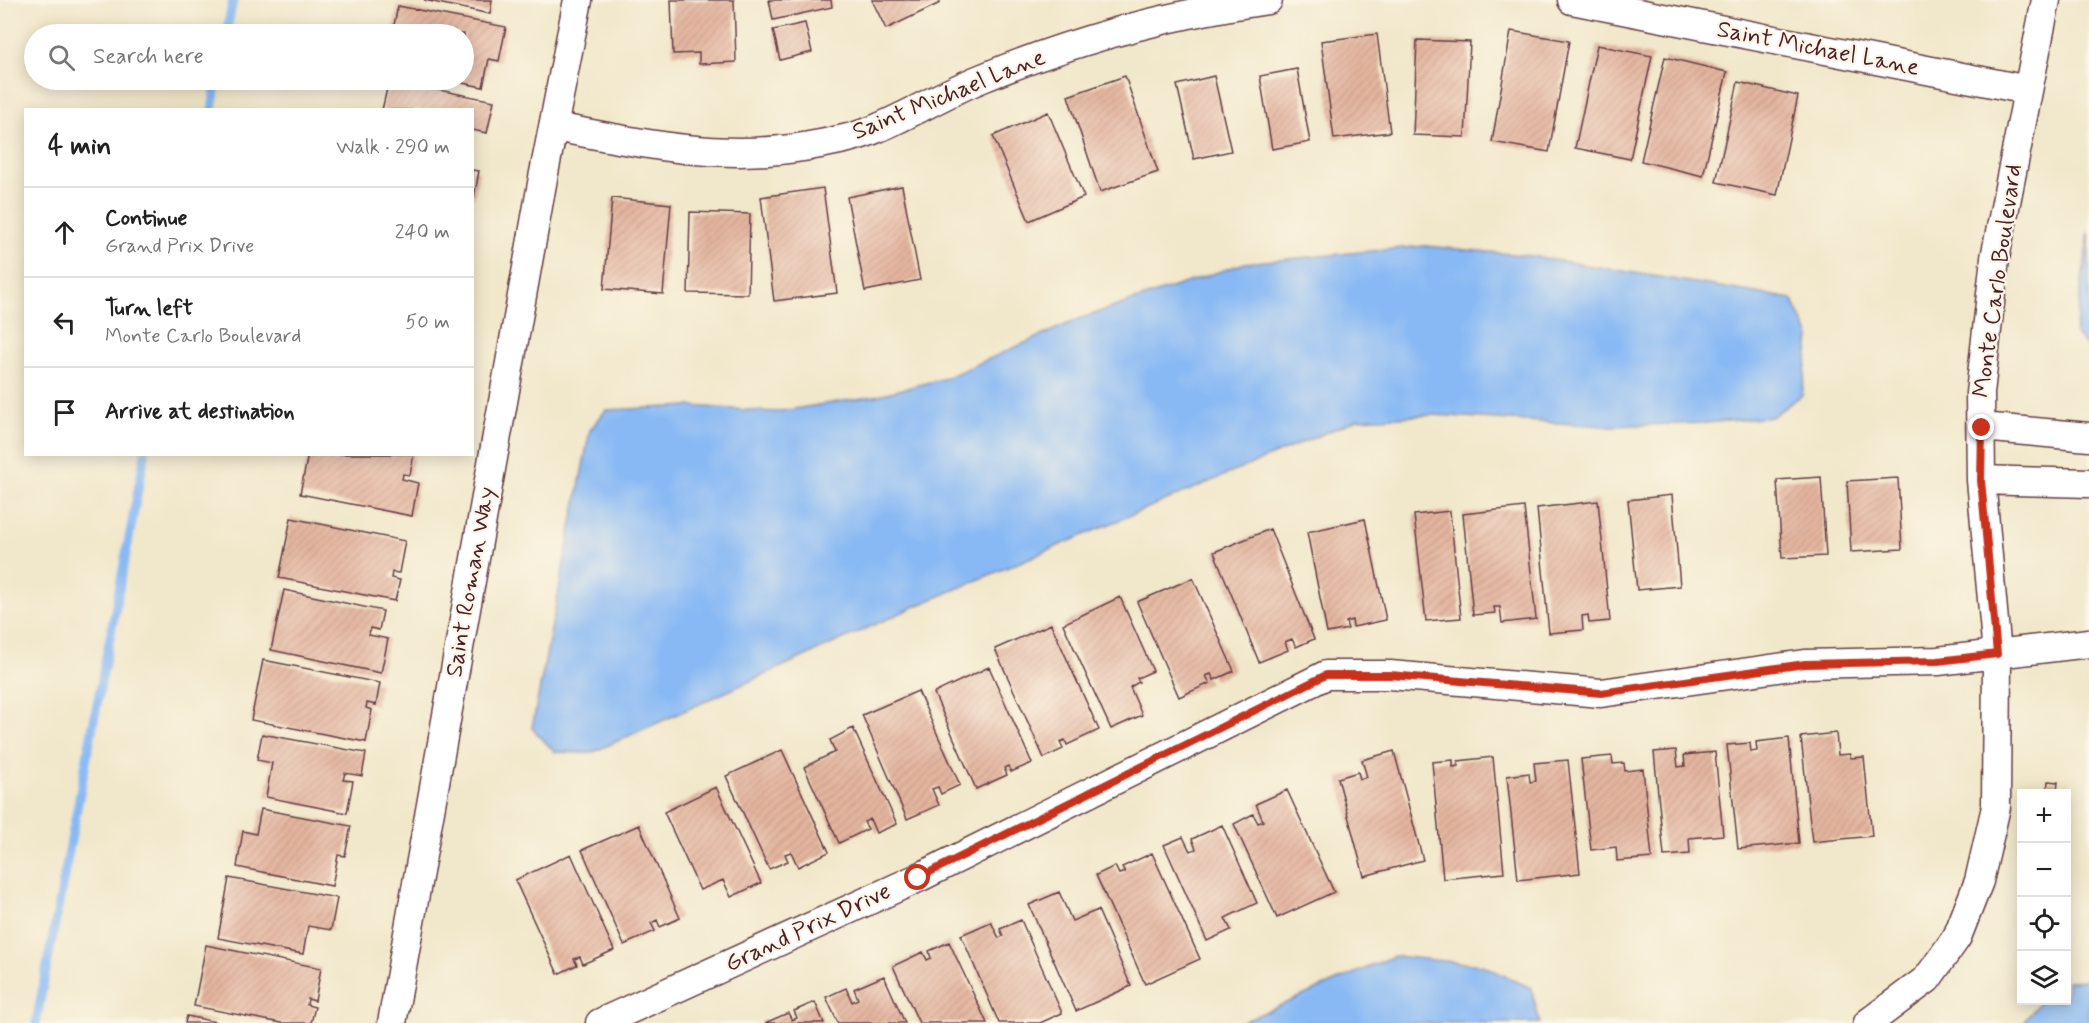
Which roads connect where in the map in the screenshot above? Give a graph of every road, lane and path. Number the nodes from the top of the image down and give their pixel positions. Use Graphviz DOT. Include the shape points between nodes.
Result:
graph roads {
  1 [pos="578,0"];
  2 [pos="1268,0"];
  3 [pos="1572,0"];
  4 [pos="2046,0"];
  5 [pos="2028,90"];
  6 [pos="555,127"];
  7 [pos="1982,428"];
  8 [pos="2089,437"];
  9 [pos="1981,480"];
  10 [pos="2089,483"];
  11 [pos="2089,643"];
  12 [pos="1997,654"];
  13 [pos="392,1023"];
  14 [pos="600,1023"];
  15 [pos="1868,1023"];
  1 -- 6 [label="street, Saint Roman Way"];
  2 -- 6 [label="street, Saint Michael Lane" via="1219,7 1091,39 979,79 871,131 802,147 731,152 673,150"];
  3 -- 5 [label="street, Saint Michael Lane"];
  4 -- 5 [label="street, Monte Carlo Boulevard"];
  5 -- 7 [label="street, Monte Carlo Boulevard" via="1995,258 1980,393"];
  6 -- 13 [label="street, Saint Roman Way"];
  7 -- 8 [label="street"];
  7 -- 9 [label="street, Monte Carlo Boulevard"];
  9 -- 10 [label="street"];
  9 -- 12 [label="street, Monte Carlo Boulevard"];
  11 -- 12 [label="street, Grand Prix Drive"];
  12 -- 14 [label="street, Grand Prix Drive" via="1938,661 1805,664 1601,693 1390,675 1326,675 918,878"];
  12 -- 15 [label="street, Monte Carlo Boulevard" via="1996,807 1979,881 1957,936 1927,979"];
}
